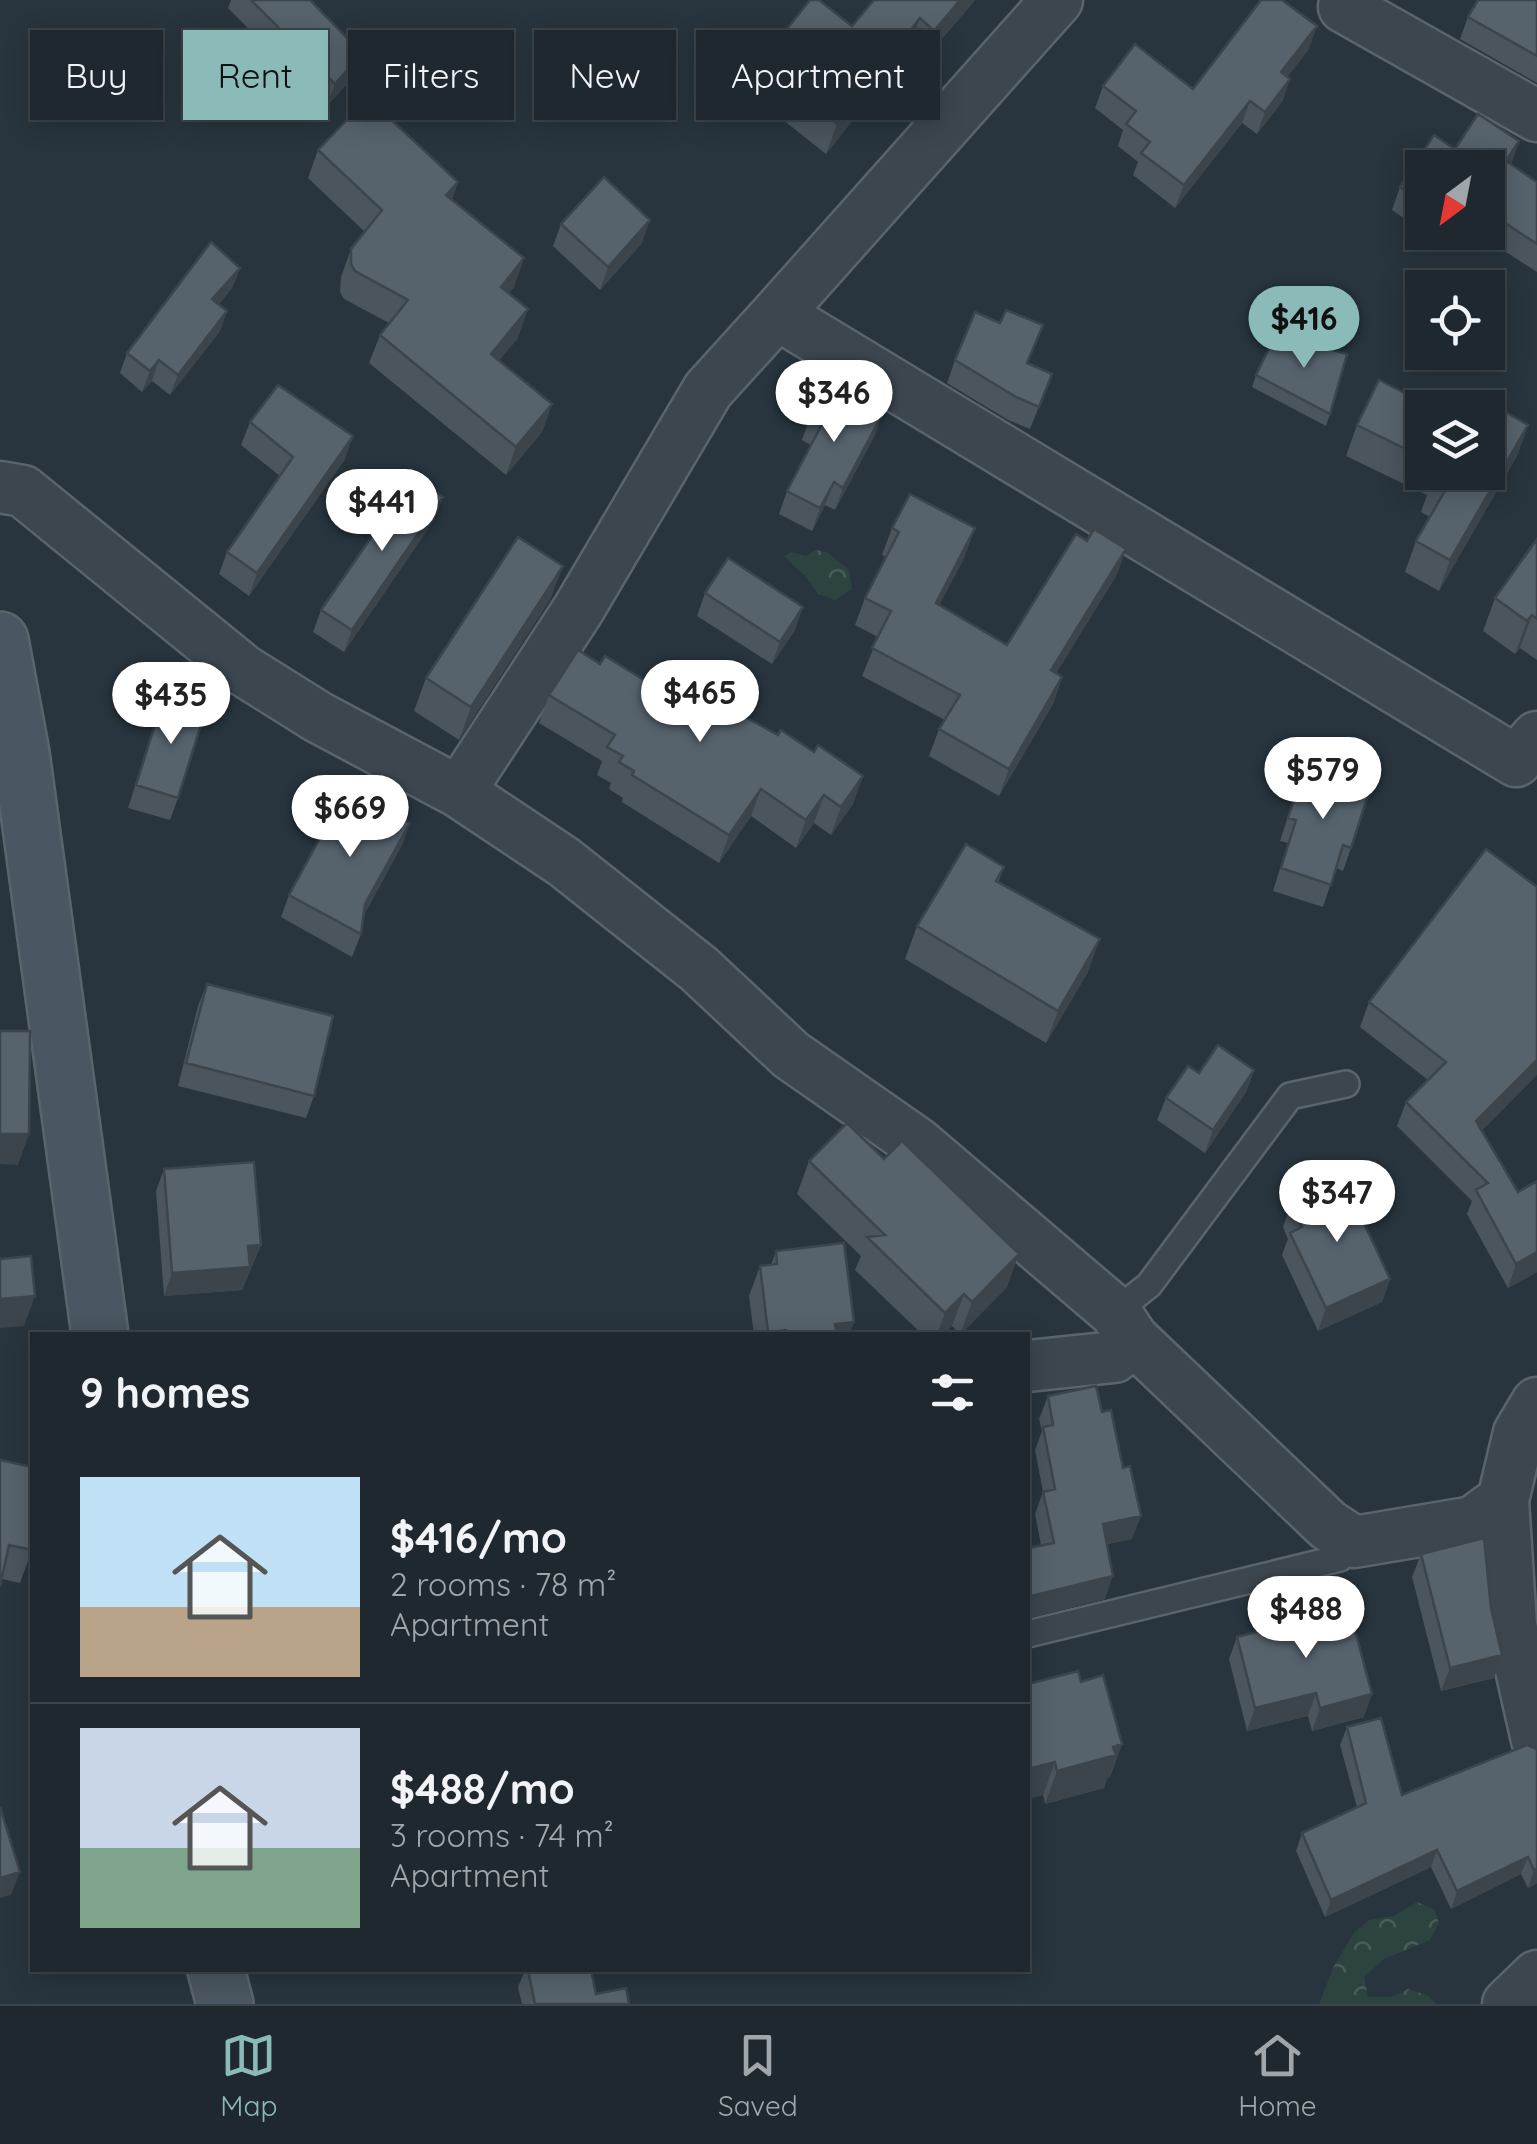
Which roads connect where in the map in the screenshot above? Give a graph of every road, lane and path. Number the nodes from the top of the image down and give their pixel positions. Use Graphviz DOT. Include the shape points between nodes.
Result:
graph roads {
  1 [pos="1058,0"];
  2 [pos="1342,2"];
  3 [pos="1537,116"];
  4 [pos="776,314"];
  5 [pos="0,487"];
  6 [pos="0,640"];
  7 [pos="10,751"];
  8 [pos="1530,758"];
  9 [pos="459,792"];
  10 [pos="1346,1084"];
  11 [pos="1124,1325"];
  12 [pos="100,1332"];
  13 [pos="1030,1366"];
  14 [pos="1537,1403"];
  15 [pos="1503,1500"];
  16 [pos="1354,1542"];
  17 [pos="1030,1634"];
  18 [pos="1537,1740"];
  19 [pos="217,1972"];
  20 [pos="1537,1976"];
  21 [pos="225,2004"];
  22 [pos="1508,2004"];
  1 -- 4 [label="street"];
  2 -- 3 [label="street"];
  4 -- 8 [label="street"];
  4 -- 9 [label="street" via="708,390 578,610"];
  5 -- 9 [label="street" via="23,491 242,670"];
  6 -- 7 [label="main road"];
  7 -- 12 [label="main road"];
  9 -- 11 [label="street" via="564,862 699,969 792,1055 917,1142"];
  10 -- 11 [label="lane" via="1290,1096"];
  11 -- 13 [label="street" via="1114,1357"];
  11 -- 16 [label="street" via="1328,1525"];
  14 -- 15 [label="street" via="1519,1433"];
  15 -- 16 [label="street" via="1473,1522"];
  15 -- 18 [label="street" via="1510,1625"];
  16 -- 17 [label="lane" via="1340,1558"];
  19 -- 21 [label="main road"];
  20 -- 22 [label="street"];
}
